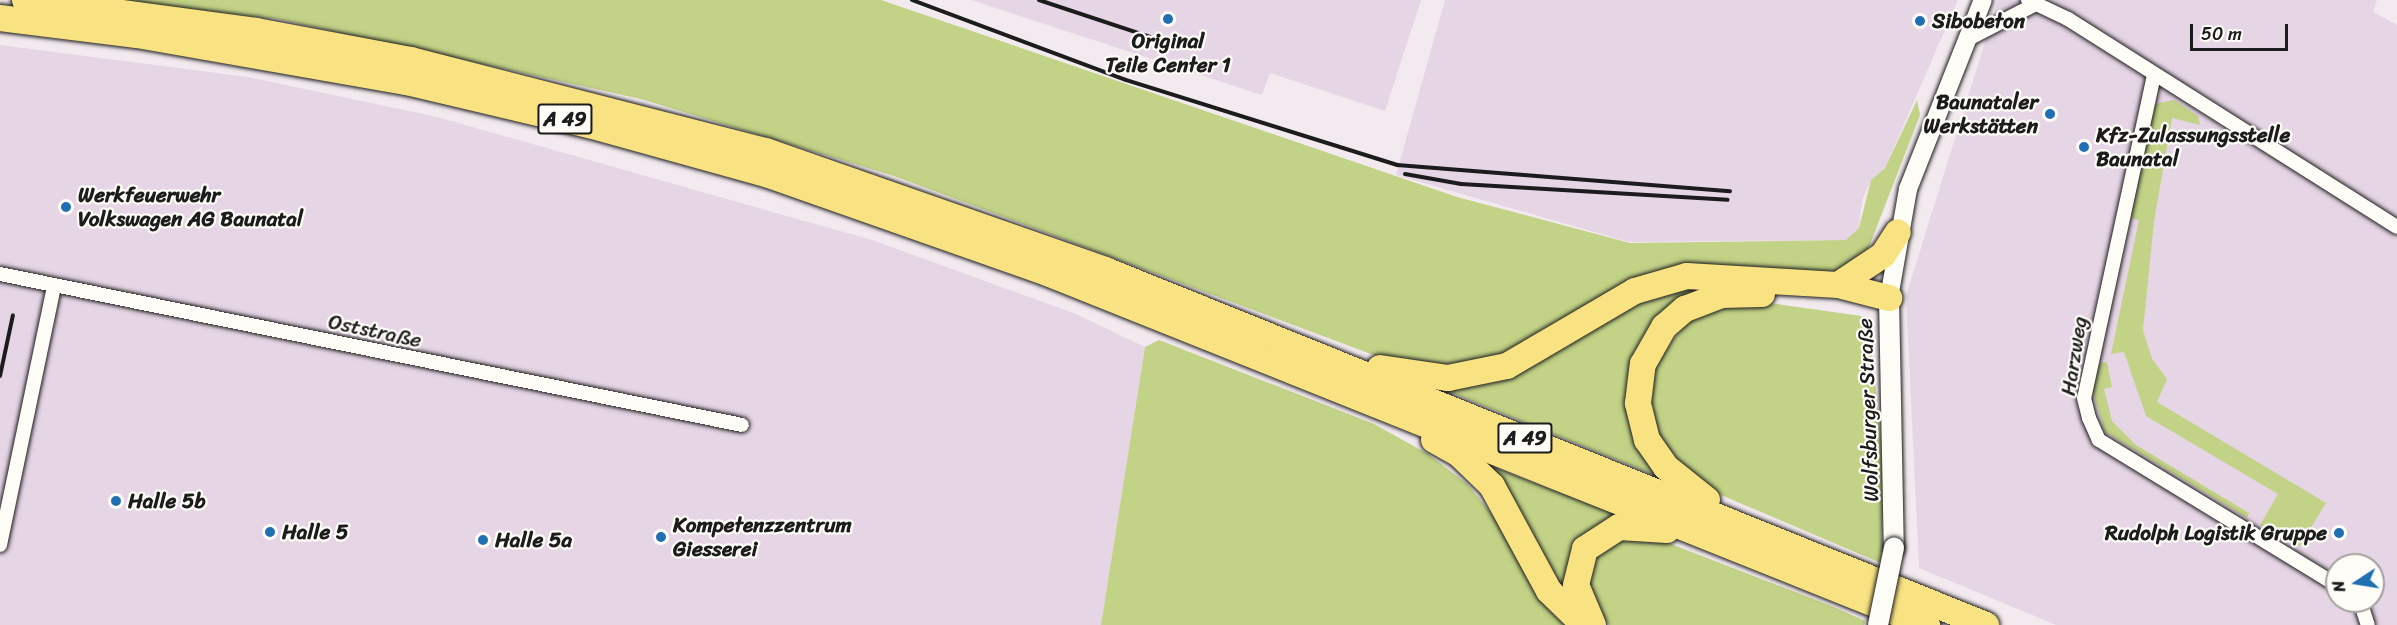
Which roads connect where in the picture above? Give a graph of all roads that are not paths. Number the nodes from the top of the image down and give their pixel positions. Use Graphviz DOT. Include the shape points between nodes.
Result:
graph roads {
  1 [pos="25,0"];
  2 [pos="1983,0"];
  3 [pos="2032,2"];
  4 [pos="0,18"];
  5 [pos="1970,38"];
  6 [pos="2154,75"];
  7 [pos="2397,227"];
  8 [pos="1898,232"];
  9 [pos="0,274"];
  10 [pos="1838,285"];
  11 [pos="54,286"];
  12 [pos="1888,304"];
  13 [pos="1299,349"];
  14 [pos="1407,416"];
  15 [pos="742,425"];
  16 [pos="1750,528"];
  17 [pos="1714,540"];
  18 [pos="0,545"];
  19 [pos="2325,578"];
  20 [pos="1584,625"];
  21 [pos="1593,625"];
  22 [pos="1878,625"];
  23 [pos="1927,625"];
  24 [pos="1986,625"];
  1 -- 13 [label="highway, A 49" via="256,31 606,106 933,206"];
  2 -- 5 [label="street, Wolfsburger Straße"];
  3 -- 5 [label="street"];
  3 -- 6 [label="street"];
  4 -- 14 [label="highway, A 49" via="137,35 407,82 735,166 1025,264"];
  5 -- 8 [label="street, Wolfsburger Straße" via="1926,137"];
  6 -- 7 [label="street"];
  6 -- 19 [label="street, Harzweg" via="2084,398 2089,418 2099,440"];
  8 -- 10 [label="highway" via="1882,255"];
  8 -- 12 [label="street, Wolfsburger Straße"];
  9 -- 11 [label="street, Oststraße"];
  10 -- 12 [label="highway"];
  10 -- 13 [label="highway" via="1717,275 1673,278 1607,306 1524,359 1468,376 1408,375"];
  11 -- 15 [label="street, Oststraße"];
  11 -- 18 [label="street"];
  12 -- 16 [label="highway" via="1734,293 1685,309 1655,339 1638,390 1647,440 1677,478"];
  12 -- 22 [label="main road, Wolfsburger Straße, bridge" via="1894,548"];
  13 -- 16 [label="highway, A 49"];
  14 -- 17 [label="highway, A 49"];
  14 -- 20 [label="highway" via="1492,486 1549,591"];
  16 -- 24 [label="highway, A 49"];
  17 -- 21 [label="highway" via="1640,526 1600,535 1585,549 1576,576 1578,594"];
  17 -- 23 [label="highway, A 49"];
}
